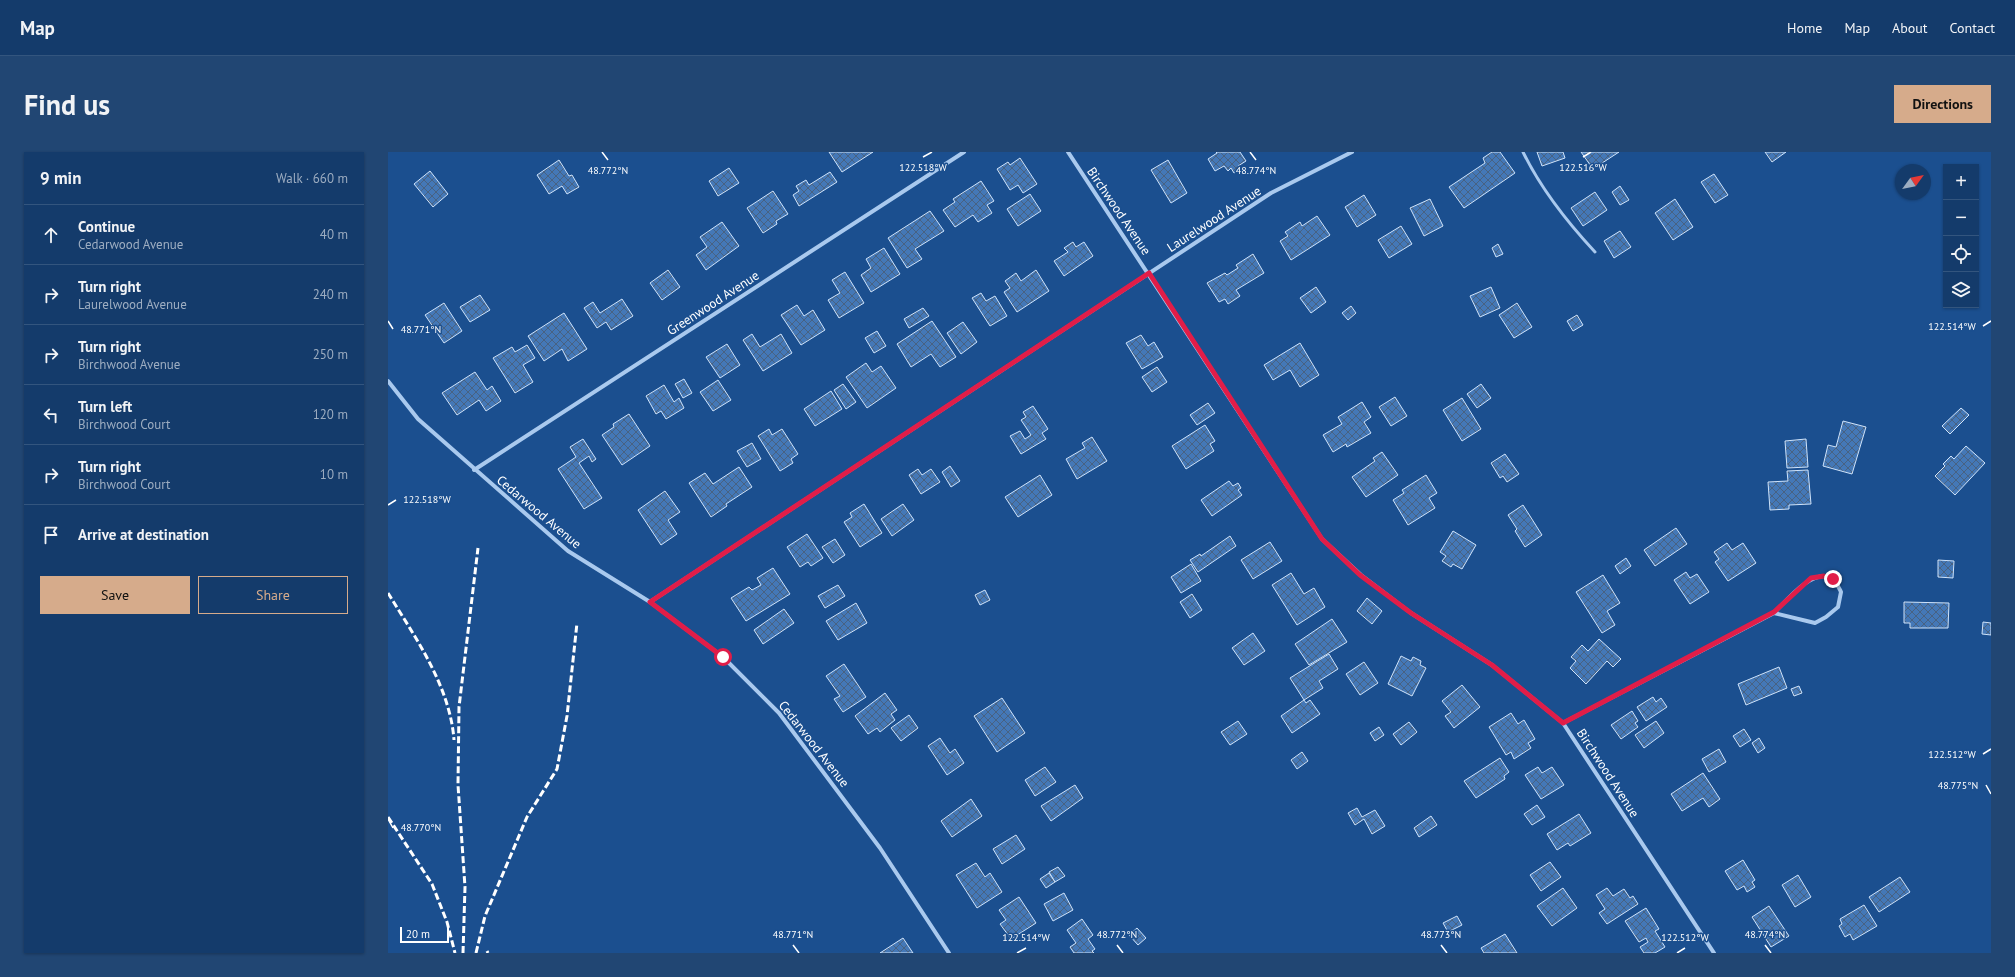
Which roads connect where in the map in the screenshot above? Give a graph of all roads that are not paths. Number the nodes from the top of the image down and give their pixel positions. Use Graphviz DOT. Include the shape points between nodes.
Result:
graph roads {
  1 [pos="964,152"];
  2 [pos="1068,152"];
  3 [pos="1352,152"];
  4 [pos="1523,152"];
  5 [pos="1595,252"];
  6 [pos="1149,273"];
  7 [pos="388,381"];
  8 [pos="474,470"];
  9 [pos="650,602"];
  10 [pos="1774,612"];
  11 [pos="1563,723"];
  12 [pos="949,953"];
  13 [pos="1714,953"];
  1 -- 8 [label="street, Greenwood Avenue"];
  2 -- 6 [label="street, Birchwood Avenue"];
  3 -- 6 [label="street, Laurelwood Avenue" via="1271,193"];
  4 -- 5 [label="lane" via="1572,228"];
  6 -- 9 [label="street, Laurelwood Avenue"];
  6 -- 11 [label="street, Birchwood Avenue" via="1322,539 1360,575 1411,613 1492,665"];
  7 -- 8 [label="street, Cedarwood Avenue" via="418,419"];
  8 -- 9 [label="street, Cedarwood Avenue" via="568,551"];
  9 -- 12 [label="street, Cedarwood Avenue" via="723,657 779,713 880,848"];
  10 -- 10 [label="street" via="1815,623 1838,607 1841,592 1833,579 1824,576 1811,578"];
  10 -- 11 [label="street"];
  11 -- 13 [label="street, Birchwood Avenue"];
}
